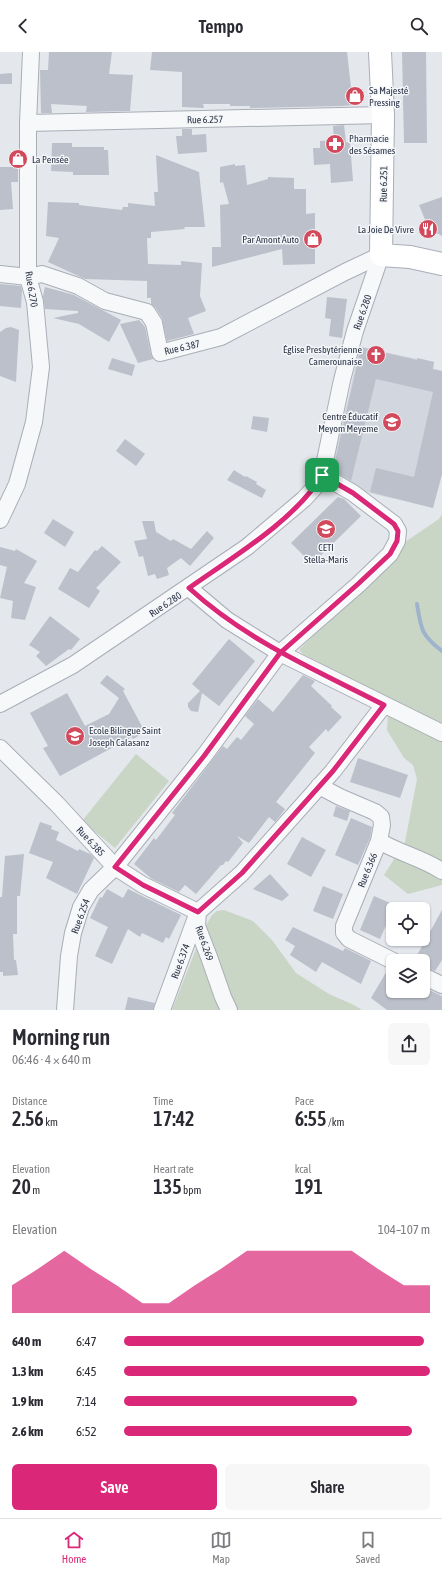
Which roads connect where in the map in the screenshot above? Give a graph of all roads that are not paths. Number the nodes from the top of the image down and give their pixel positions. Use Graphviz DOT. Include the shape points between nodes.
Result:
graph roads {
  1 [pos="31,52"];
  2 [pos="380,52"];
  3 [pos="383,115"];
  4 [pos="28,123"];
  5 [pos="381,255"];
  6 [pos="442,264"];
  7 [pos="0,274"];
  8 [pos="28,277"];
  9 [pos="322,475"];
  10 [pos="0,520"];
  11 [pos="189,588"];
  12 [pos="280,653"];
  13 [pos="0,704"];
  14 [pos="384,705"];
  15 [pos="442,733"];
  16 [pos="0,748"];
  17 [pos="319,786"];
  18 [pos="379,841"];
  19 [pos="115,867"];
  20 [pos="442,871"];
  21 [pos="198,912"];
  22 [pos="386,958"];
  23 [pos="430,979"];
  24 [pos="442,985"];
  25 [pos="64,1010"];
  26 [pos="162,1010"];
  27 [pos="229,1010"];
  1 -- 4 [label="street, Rue 6.270"];
  2 -- 3 [label="main road, Rue 6.251"];
  3 -- 4 [label="street, Rue 6.257"];
  3 -- 5 [label="main road, Rue 6.251"];
  4 -- 8 [label="street, Rue 6.270"];
  5 -- 6 [label="main road"];
  5 -- 8 [label="street, Rue 6.387" via="221,337 160,353 154,323 147,312 105,301 78,286 42,274"];
  5 -- 9 [label="street, Rue 6.280" via="355,331"];
  7 -- 8 [label="street, Rue 6.387"];
  8 -- 10 [label="street, Rue 6.270" via="35,302 40,367 34,422 19,477"];
  9 -- 11 [label="street, Rue 6.280" via="314,488 284,518"];
  9 -- 12 [label="street, Rue 6.254" via="353,493 394,524 398,531 397,541 390,554"];
  11 -- 12 [label="street" via="227,620"];
  11 -- 13 [label="street, Rue 6.280" via="72,665"];
  12 -- 14 [label="street"];
  12 -- 19 [label="street, Rue 6.254" via="204,756"];
  14 -- 15 [label="street"];
  14 -- 17 [label="street, Rue 6.269"];
  16 -- 19 [label="street, Rue 6.385" via="58,804"];
  17 -- 18 [label="street, Rue 6.366" via="381,817"];
  17 -- 21 [label="street, Rue 6.269" via="237,879"];
  18 -- 20 [label="street"];
  18 -- 22 [label="street, Rue 6.366" via="344,926 344,933 349,939"];
  19 -- 21 [label="street, Rue 6.385" via="143,885"];
  19 -- 25 [label="street, Rue 6.254" via="91,890 81,907 69,956"];
  21 -- 26 [label="street, Rue 6.374"];
  21 -- 27 [label="street, Rue 6.269" via="197,926"];
  23 -- 24 [label="street"];
}
